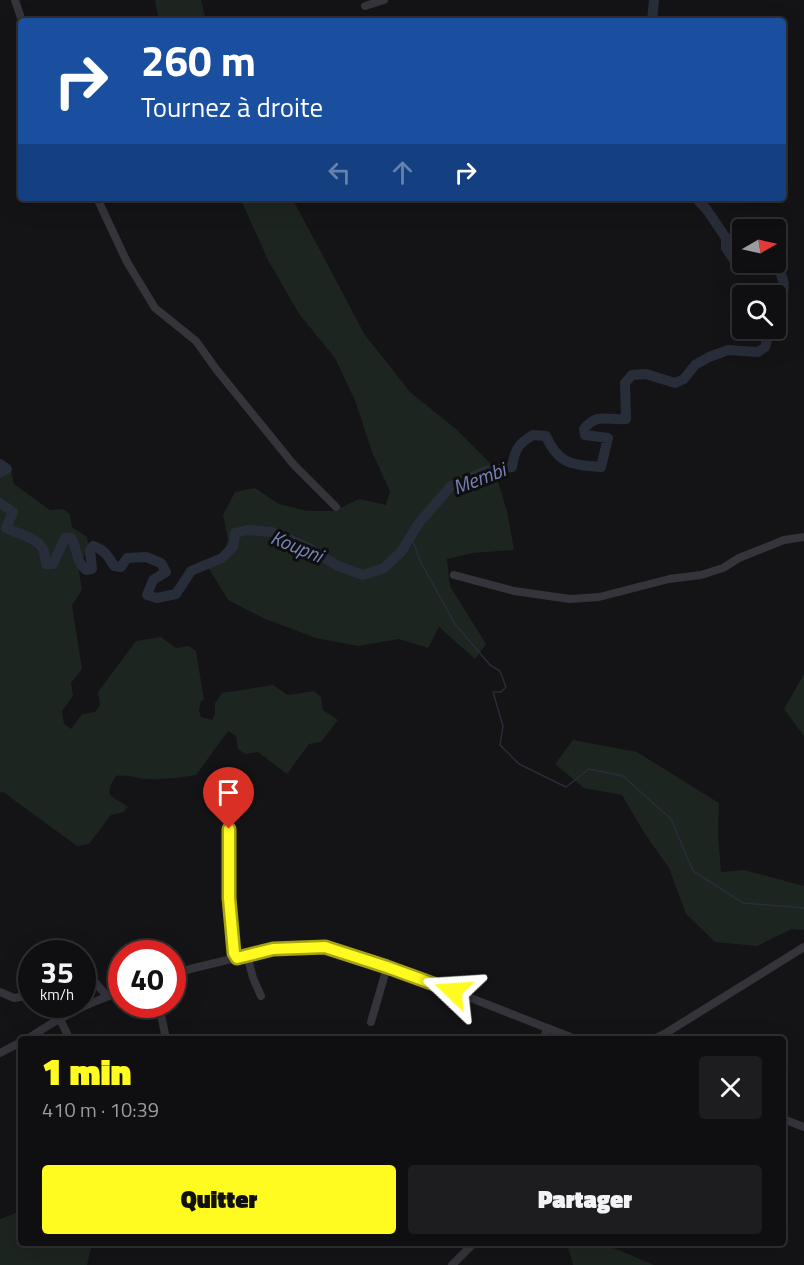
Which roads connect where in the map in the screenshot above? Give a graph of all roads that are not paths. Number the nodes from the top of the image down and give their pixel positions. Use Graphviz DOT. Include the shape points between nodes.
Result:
graph roads {
  1 [pos="15,0"];
  2 [pos="384,0"];
  3 [pos="365,6"];
  4 [pos="21,18"];
  5 [pos="98,201"];
  6 [pos="336,507"];
  7 [pos="804,537"];
  8 [pos="454,575"];
  9 [pos="229,829"];
  10 [pos="804,947"];
  11 [pos="247,955"];
  12 [pos="237,958"];
  13 [pos="387,967"];
  14 [pos="186,971"];
  15 [pos="96,984"];
  16 [pos="0,992"];
  17 [pos="107,996"];
  18 [pos="261,996"];
  19 [pos="18,997"];
  20 [pos="96,1002"];
  21 [pos="58,1018"];
  22 [pos="59,1018"];
  23 [pos="162,1018"];
  24 [pos="371,1022"];
  25 [pos="547,1029"];
  26 [pos="32,1036"];
  27 [pos="68,1036"];
  28 [pos="165,1036"];
  29 [pos="544,1036"];
  30 [pos="567,1036"];
  31 [pos="659,1036"];
  32 [pos="18,1044"];
  33 [pos="0,1053"];
  34 [pos="786,1120"];
  35 [pos="804,1126"];
  36 [pos="471,1246"];
  37 [pos="452,1265"];
  1 -- 4 [label="street"];
  2 -- 3 [label="street"];
  5 -- 6 [label="street" via="127,262 155,308 196,341 294,465"];
  7 -- 8 [label="street" via="784,540 701,575 599,597 570,599 514,591"];
  9 -- 12 [label="street" via="229,898"];
  10 -- 31 [label="street"];
  11 -- 12 [label="street"];
  11 -- 13 [label="street" via="273,949 325,947"];
  11 -- 18 [label="street"];
  12 -- 14 [label="street"];
  13 -- 24 [label="street"];
  13 -- 25 [label="street"];
  15 -- 17 [label="street"];
  16 -- 19 [label="street"];
  17 -- 20 [label="street"];
  21 -- 26 [label="street"];
  22 -- 27 [label="street"];
  23 -- 28 [label="street"];
  25 -- 29 [label="street"];
  25 -- 30 [label="street"];
  32 -- 33 [label="street"];
  34 -- 35 [label="street"];
  36 -- 37 [label="street"];
}
